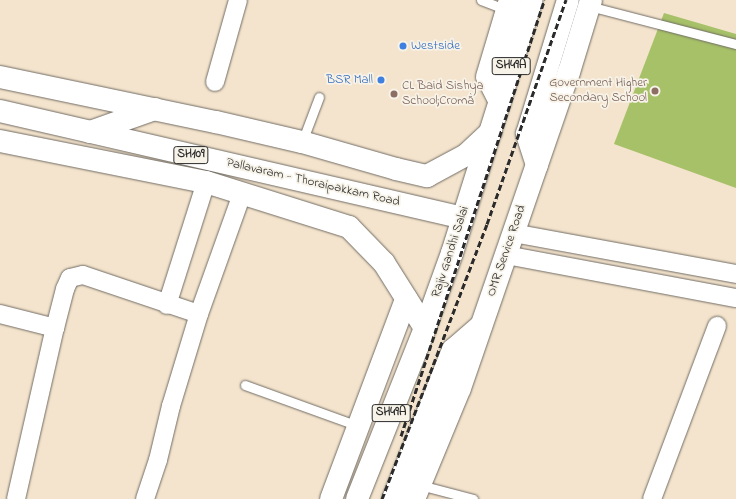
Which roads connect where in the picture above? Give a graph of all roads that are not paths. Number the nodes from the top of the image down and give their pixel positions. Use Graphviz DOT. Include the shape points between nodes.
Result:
graph roads {
  1 [pos="238,0"];
  2 [pos="480,0"];
  3 [pos="532,0"];
  4 [pos="568,0"];
  5 [pos="590,3"];
  6 [pos="509,5"];
  7 [pos="736,44"];
  8 [pos="0,77"];
  9 [pos="215,82"];
  10 [pos="319,97"];
  11 [pos="500,102"];
  12 [pos="155,109"];
  13 [pos="0,111"];
  14 [pos="90,132"];
  15 [pos="491,132"];
  16 [pos="0,141"];
  17 [pos="302,142"];
  18 [pos="537,165"];
  19 [pos="206,182"];
  20 [pos="242,194"];
  21 [pos="462,218"];
  22 [pos="513,233"];
  23 [pos="506,255"];
  24 [pos="736,274"];
  25 [pos="736,298"];
  26 [pos="406,299"];
  27 [pos="167,305"];
  28 [pos="0,314"];
  29 [pos="199,314"];
  30 [pos="481,326"];
  31 [pos="717,326"];
  32 [pos="55,328"];
  33 [pos="425,328"];
  34 [pos="245,385"];
  35 [pos="358,426"];
  36 [pos="417,492"];
  37 [pos="16,499"];
  38 [pos="145,499"];
  39 [pos="331,499"];
  40 [pos="357,499"];
  41 [pos="393,499"];
  42 [pos="473,499"];
  43 [pos="652,499"];
  1 -- 9 [label="street"];
  2 -- 6 [label="lane"];
  3 -- 11 [label="main road, Rajiv Gandhi Salai / SH49A"];
  4 -- 18 [label="main road, SH49A" via="527,134"];
  5 -- 7 [label="lane"];
  5 -- 18 [label="main road, OMR Service Road" via="570,72"];
  6 -- 11 [label="main road" via="487,77"];
  8 -- 12 [label="main road"];
  10 -- 17 [label="lane"];
  11 -- 15 [label="main road, Rajiv Gandhi Salai / SH49A"];
  12 -- 14 [label="main road"];
  12 -- 17 [label="main road"];
  13 -- 14 [label="main road, Pallavaram - Thoraipakkam Road / SH109"];
  14 -- 21 [label="main road, Pallavaram - Thoraipakkam Road / SH109"];
  15 -- 17 [label="main road" via="466,155 427,176"];
  15 -- 21 [label="main road, Rajiv Gandhi Salai / SH49A"];
  16 -- 19 [label="main road, Pallavaram - Thoraipakkam Road / SH109"];
  18 -- 22 [label="main road, OMR Service Road"];
  19 -- 20 [label="main road, Pallavaram - Thoraipakkam Road / SH109"];
  19 -- 27 [label="street"];
  20 -- 26 [label="main road, Pallavaram - Thoraipakkam Road / SH109" via="349,227 384,263"];
  20 -- 29 [label="street"];
  21 -- 33 [label="main road, Rajiv Gandhi Salai / SH49A"];
  22 -- 23 [label="main road, OMR Service Road"];
  22 -- 24 [label="street"];
  23 -- 25 [label="street"];
  23 -- 30 [label="main road, OMR Service Road"];
  26 -- 33 [label="main road"];
  26 -- 35 [label="main road"];
  27 -- 29 [label="street"];
  27 -- 32 [label="street" via="83,275 70,278"];
  28 -- 32 [label="street"];
  29 -- 38 [label="street"];
  30 -- 36 [label="main road, OMR Service Road" via="460,388"];
  30 -- 41 [label="main road, SH49A" via="453,350"];
  31 -- 43 [label="street"];
  32 -- 37 [label="street"];
  33 -- 40 [label="main road, Rajiv Gandhi Salai / SH49A"];
  34 -- 35 [label="lane"];
  35 -- 39 [label="main road"];
  36 -- 42 [label="lane"];
}
